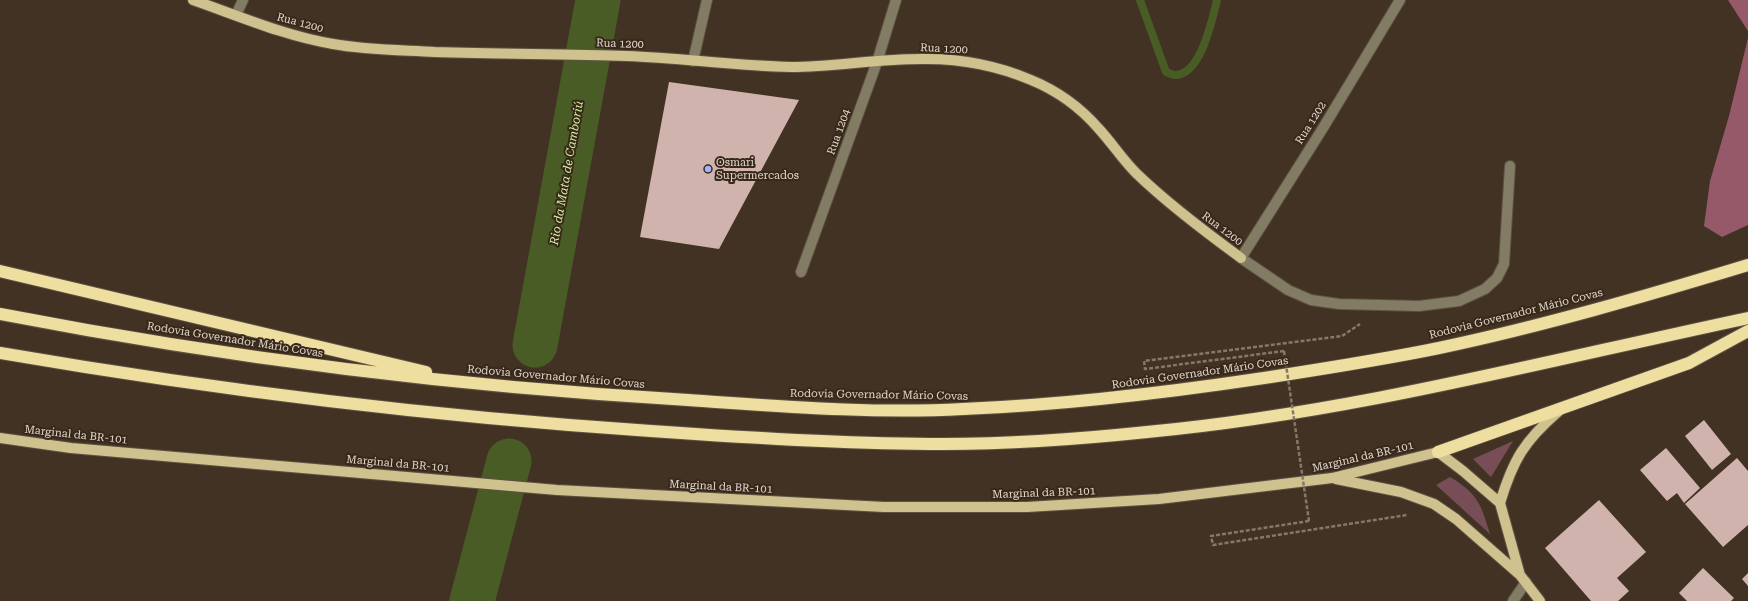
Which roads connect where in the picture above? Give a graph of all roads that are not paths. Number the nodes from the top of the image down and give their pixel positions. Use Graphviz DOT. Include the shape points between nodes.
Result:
graph roads {
  1 [pos="193,0"];
  2 [pos="244,0"];
  3 [pos="707,0"];
  4 [pos="896,0"];
  5 [pos="1400,0"];
  6 [pos="236,15"];
  7 [pos="693,60"];
  8 [pos="877,62"];
  9 [pos="1510,166"];
  10 [pos="1241,258"];
  11 [pos="1748,265"];
  12 [pos="0,272"];
  13 [pos="801,272"];
  14 [pos="0,314"];
  15 [pos="1748,318"];
  16 [pos="1748,331"];
  17 [pos="0,353"];
  18 [pos="482,385"];
  19 [pos="1561,409"];
  20 [pos="0,438"];
  21 [pos="1438,452"];
  22 [pos="1332,478"];
  23 [pos="1500,503"];
  24 [pos="1523,578"];
  25 [pos="1513,601"];
  26 [pos="1540,601"];
  1 -- 6 [label="main road, Rua 1200"];
  2 -- 6 [label="street"];
  3 -- 7 [label="street"];
  4 -- 8 [label="street, Rua 1204"];
  5 -- 10 [label="street, Rua 1202"];
  6 -- 7 [label="main road, Rua 1200" via="300,37 360,48"];
  7 -- 8 [label="main road, Rua 1200" via="789,67"];
  8 -- 10 [label="main road, Rua 1200" via="925,59 980,64 1032,80 1061,94 1079,108 1131,168 1156,192"];
  8 -- 13 [label="street, Rua 1204"];
  9 -- 10 [label="street, Rua 1200" via="1504,264 1498,278 1485,289 1459,301 1419,306 1339,304 1311,300 1288,290"];
  11 -- 18 [label="highway, Rodovia Governador Mário Covas" via="1661,292 1439,348 1191,389 1075,402 959,410 805,408"];
  12 -- 18 [label="highway"];
  14 -- 18 [label="highway, Rodovia Governador Mário Covas" via="84,330 321,366"];
  15 -- 17 [label="highway" via="1444,385 1241,422 1045,440 946,444 707,435 466,416 179,381"];
  16 -- 19 [label="highway" via="1689,363"];
  19 -- 21 [label="highway"];
  19 -- 23 [label="main road" via="1539,428 1521,450 1508,476"];
  20 -- 22 [label="main road, Marginal da BR-101" via="71,448 558,490 884,507 1027,507 1159,499"];
  21 -- 22 [label="main road, Marginal da BR-101"];
  21 -- 23 [label="main road"];
  22 -- 24 [label="main road" via="1401,492 1434,504 1456,519"];
  23 -- 24 [label="main road"];
  24 -- 25 [label="street"];
  24 -- 26 [label="main road"];
}
